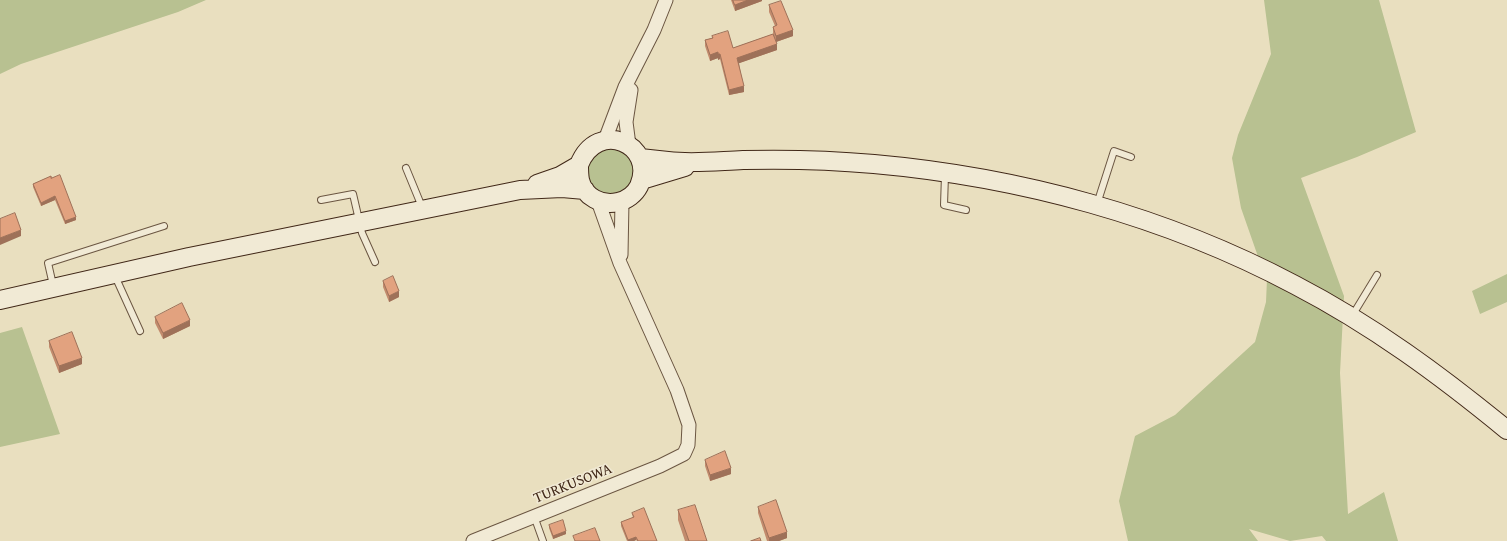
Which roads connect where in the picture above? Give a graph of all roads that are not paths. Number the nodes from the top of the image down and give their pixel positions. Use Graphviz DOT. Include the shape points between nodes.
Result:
graph roads {
  1 [pos="666,0"];
  2 [pos="638,62"];
  3 [pos="605,140"];
  4 [pos="634,152"];
  5 [pos="1131,157"];
  6 [pos="704,162"];
  7 [pos="580,165"];
  8 [pos="406,168"];
  9 [pos="945,171"];
  10 [pos="642,180"];
  11 [pos="520,190"];
  12 [pos="591,195"];
  13 [pos="321,200"];
  14 [pos="622,201"];
  15 [pos="1097,205"];
  16 [pos="422,209"];
  17 [pos="966,210"];
  18 [pos="359,222"];
  19 [pos="164,226"];
  20 [pos="375,262"];
  21 [pos="620,263"];
  22 [pos="114,275"];
  23 [pos="1377,275"];
  24 [pos="54,289"];
  25 [pos="0,300"];
  26 [pos="1351,317"];
  27 [pos="140,331"];
  28 [pos="1507,430"];
  29 [pos="534,516"];
  30 [pos="473,541"];
  31 [pos="544,541"];
  1 -- 2 [label="street"];
  2 -- 3 [label="street" via="625,87"];
  2 -- 4 [label="street" via="628,101 626,122"];
  3 -- 4 [label="main road" via="621,141"];
  3 -- 7 [label="main road" via="588,148"];
  4 -- 6 [label="main road" via="665,161"];
  4 -- 10 [label="main road" via="643,170"];
  5 -- 15 [label="lane" via="1114,151"];
  6 -- 9 [label="main road" via="829,161"];
  6 -- 10 [label="main road"];
  7 -- 11 [label="main road" via="560,176"];
  7 -- 12 [label="main road" via="579,178"];
  8 -- 16 [label="lane"];
  9 -- 15 [label="main road" via="1038,189"];
  9 -- 17 [label="lane" via="944,205"];
  10 -- 14 [label="main road" via="638,189"];
  11 -- 12 [label="main road" via="562,188"];
  11 -- 16 [label="main road"];
  12 -- 14 [label="main road" via="610,204"];
  12 -- 21 [label="street"];
  13 -- 18 [label="lane" via="353,194"];
  14 -- 21 [label="street"];
  15 -- 26 [label="main road" via="1158,225 1218,249 1295,285"];
  16 -- 18 [label="main road"];
  18 -- 20 [label="lane"];
  18 -- 22 [label="main road"];
  19 -- 24 [label="lane" via="48,263"];
  21 -- 29 [label="street, TURKUSOWA" via="684,411 689,425 688,445 684,454 660,466"];
  22 -- 24 [label="main road"];
  22 -- 27 [label="lane"];
  23 -- 26 [label="lane"];
  24 -- 25 [label="main road"];
  26 -- 28 [label="main road" via="1448,382"];
  29 -- 30 [label="street, TURKUSOWA"];
  29 -- 31 [label="lane"];
}
